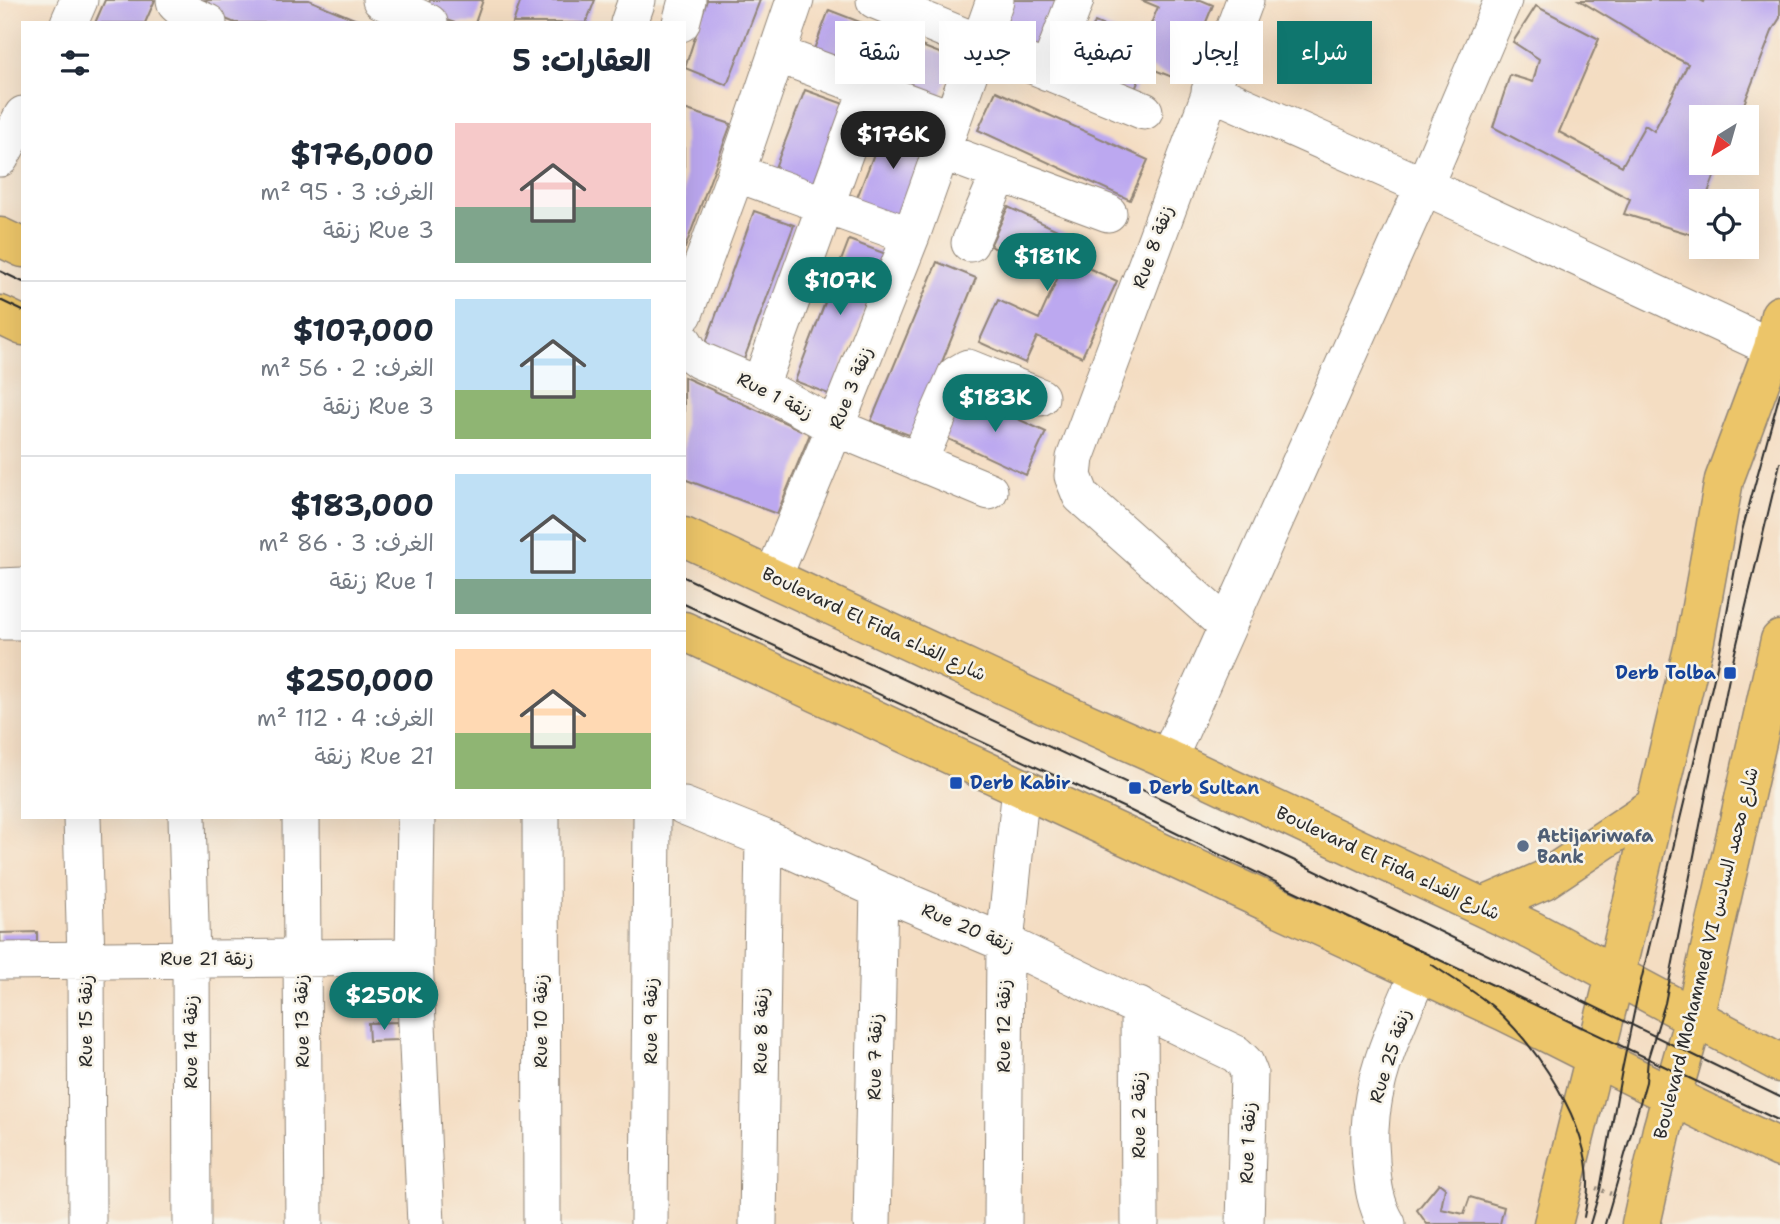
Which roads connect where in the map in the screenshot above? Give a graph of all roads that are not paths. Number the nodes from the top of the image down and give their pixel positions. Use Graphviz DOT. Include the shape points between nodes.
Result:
graph roads {
  1 [pos="79,0"];
  2 [pos="175,0"];
  3 [pos="637,0"];
  4 [pos="687,0"];
  5 [pos="794,0"];
  6 [pos="875,0"];
  7 [pos="995,0"];
  8 [pos="1075,0"];
  9 [pos="1245,0"];
  10 [pos="1503,0"];
  11 [pos="70,21"];
  12 [pos="204,21"];
  13 [pos="630,21"];
  14 [pos="682,21"];
  15 [pos="988,21"];
  16 [pos="939,26"];
  17 [pos="777,54"];
  18 [pos="1036,67"];
  19 [pos="1048,72"];
  20 [pos="965,84"];
  21 [pos="868,88"];
  22 [pos="1210,91"];
  23 [pos="1144,111"];
  24 [pos="947,135"];
  25 [pos="736,173"];
  26 [pos="1000,173"];
  27 [pos="1424,186"];
  28 [pos="825,205"];
  29 [pos="1108,213"];
  30 [pos="911,236"];
  31 [pos="0,237"];
  32 [pos="970,243"];
  33 [pos="21,247"];
  34 [pos="686,309"];
  35 [pos="0,315"];
  36 [pos="21,325"];
  37 [pos="1777,332"];
  38 [pos="686,345"];
  39 [pos="760,386"];
  40 [pos="1040,397"];
  41 [pos="835,427"];
  42 [pos="918,461"];
  43 [pos="989,491"];
  44 [pos="686,538"];
  45 [pos="773,577"];
  46 [pos="21,586"];
  47 [pos="0,587"];
  48 [pos="0,621"];
  49 [pos="21,621"];
  50 [pos="1227,626"];
  51 [pos="686,632"];
  52 [pos="1780,645"];
  53 [pos="1168,759"];
  54 [pos="1021,787"];
  55 [pos="1655,806"];
  56 [pos="686,807"];
  57 [pos="82,819"];
  58 [pos="187,819"];
  59 [pos="301,819"];
  60 [pos="416,819"];
  61 [pos="541,819"];
  62 [pos="652,819"];
  63 [pos="764,838"];
  64 [pos="879,890"];
  65 [pos="1482,907"];
  66 [pos="1004,943"];
  67 [pos="414,957"];
  68 [pos="301,958"];
  69 [pos="191,959"];
  70 [pos="86,960"];
  71 [pos="0,961"];
  72 [pos="1419,972"];
  73 [pos="1615,976"];
  74 [pos="1139,1006"];
  75 [pos="1694,1018"];
  76 [pos="1595,1056"];
  77 [pos="1245,1063"];
  78 [pos="1780,1063"];
  79 [pos="1671,1095"];
  80 [pos="1780,1148"];
  81 [pos="1642,1215"];
  82 [pos="87,1224"];
  83 [pos="192,1224"];
  84 [pos="304,1224"];
  85 [pos="426,1224"];
  86 [pos="542,1224"];
  87 [pos="649,1224"];
  88 [pos="758,1224"];
  89 [pos="872,1224"];
  90 [pos="1003,1224"];
  91 [pos="1140,1224"];
  92 [pos="1245,1224"];
  93 [pos="1387,1224"];
  94 [pos="1553,1224"];
  1 -- 11 [label="street"];
  2 -- 12 [label="street" via="186,13"];
  3 -- 13 [label="street"];
  4 -- 14 [label="street"];
  5 -- 17 [label="street"];
  6 -- 16 [label="street"];
  7 -- 15 [label="street, Rue 3 زنقة"];
  8 -- 19 [label="street"];
  9 -- 22 [label="street, Rue 8 زنقة"];
  10 -- 27 [label="street"];
  17 -- 21 [label="street"];
  17 -- 25 [label="street"];
  18 -- 19 [label="street"];
  19 -- 23 [label="street"];
  20 -- 24 [label="street, Rue 3 زنقة"];
  21 -- 24 [label="street"];
  21 -- 28 [label="street"];
  22 -- 27 [label="street"];
  22 -- 50 [label="street, Rue 8 زنقة" via="1075,458 1073,476 1081,496"];
  24 -- 26 [label="street"];
  24 -- 30 [label="street, Rue 3 زنقة"];
  25 -- 28 [label="street"];
  25 -- 34 [label="street"];
  26 -- 29 [label="street"];
  26 -- 32 [label="street"];
  27 -- 37 [label="street"];
  27 -- 50 [label="street"];
  28 -- 30 [label="street"];
  28 -- 39 [label="street"];
  30 -- 41 [label="street, Rue 3 زنقة"];
  31 -- 33 [label="main road"];
  35 -- 36 [label="main road"];
  37 -- 55 [label="main road" via="1724,480 1695,640"];
  38 -- 39 [label="street, Rue 1 زنقة" via="699,360"];
  39 -- 41 [label="street, Rue 1 زنقة"];
  40 -- 42 [label="street" via="968,369 956,375"];
  41 -- 42 [label="street, Rue 1 زنقة"];
  41 -- 45 [label="street, Rue 3 زنقة"];
  42 -- 43 [label="street, Rue 1 زنقة"];
  44 -- 45 [label="main road, Boulevard El Fida شارع الفداء"];
  45 -- 53 [label="main road, Boulevard El Fida شارع الفداء"];
  46 -- 47 [label="street"];
  48 -- 49 [label="street"];
  50 -- 53 [label="street"];
  51 -- 54 [label="main road"];
  52 -- 75 [label="main road, Boulevard Mohammed VI شارع محمد السادس"];
  53 -- 65 [label="main road, Boulevard El Fida شارع الفداء"];
  54 -- 66 [label="street, Rue 12 زنقة"];
  54 -- 72 [label="main road"];
  55 -- 65 [label="main road" via="1544,880"];
  55 -- 73 [label="main road"];
  56 -- 63 [label="street, Rue 20 زنقة"];
  57 -- 70 [label="street, Rue 15 زنقة"];
  58 -- 69 [label="street, Rue 14 زنقة"];
  59 -- 68 [label="street, Rue 13 زنقة"];
  60 -- 67 [label="street"];
  61 -- 86 [label="street, Rue 10 زنقة"];
  62 -- 87 [label="street, Rue 9 زنقة"];
  63 -- 64 [label="street, Rue 20 زنقة"];
  63 -- 88 [label="street, Rue 8 زنقة"];
  64 -- 66 [label="street, Rue 20 زنقة"];
  64 -- 89 [label="street, Rue 7 زنقة"];
  65 -- 73 [label="main road, Boulevard El Fida شارع الفداء"];
  66 -- 74 [label="street, Rue 20 زنقة"];
  66 -- 90 [label="street, Rue 12 زنقة"];
  67 -- 68 [label="street, Rue 21 زنقة"];
  67 -- 85 [label="street"];
  68 -- 69 [label="street, Rue 21 زنقة"];
  68 -- 84 [label="street, Rue 13 زنقة"];
  69 -- 70 [label="street, Rue 21 زنقة"];
  69 -- 83 [label="street, Rue 14 زنقة"];
  70 -- 71 [label="street, Rue 21 زنقة"];
  70 -- 82 [label="street, Rue 15 زنقة"];
  72 -- 76 [label="main road"];
  72 -- 93 [label="street, Rue 25 زنقة" via="1389,1045 1373,1102 1373,1185"];
  73 -- 75 [label="main road, Boulevard El Fida شارع الفداء"];
  73 -- 76 [label="main road"];
  74 -- 77 [label="street, Rue 20 زنقة" via="1236,1054"];
  74 -- 91 [label="street, Rue 2 زنقة"];
  75 -- 78 [label="main road, Boulevard El Fida شارع الفداء"];
  75 -- 79 [label="main road, Boulevard Mohammed VI شارع محمد السادس"];
  76 -- 79 [label="main road"];
  76 -- 94 [label="main road"];
  77 -- 92 [label="street, Rue 1 زنقة" via="1250,1073"];
  79 -- 80 [label="main road"];
  79 -- 81 [label="main road, Boulevard Mohammed VI شارع محمد السادس"];
}
